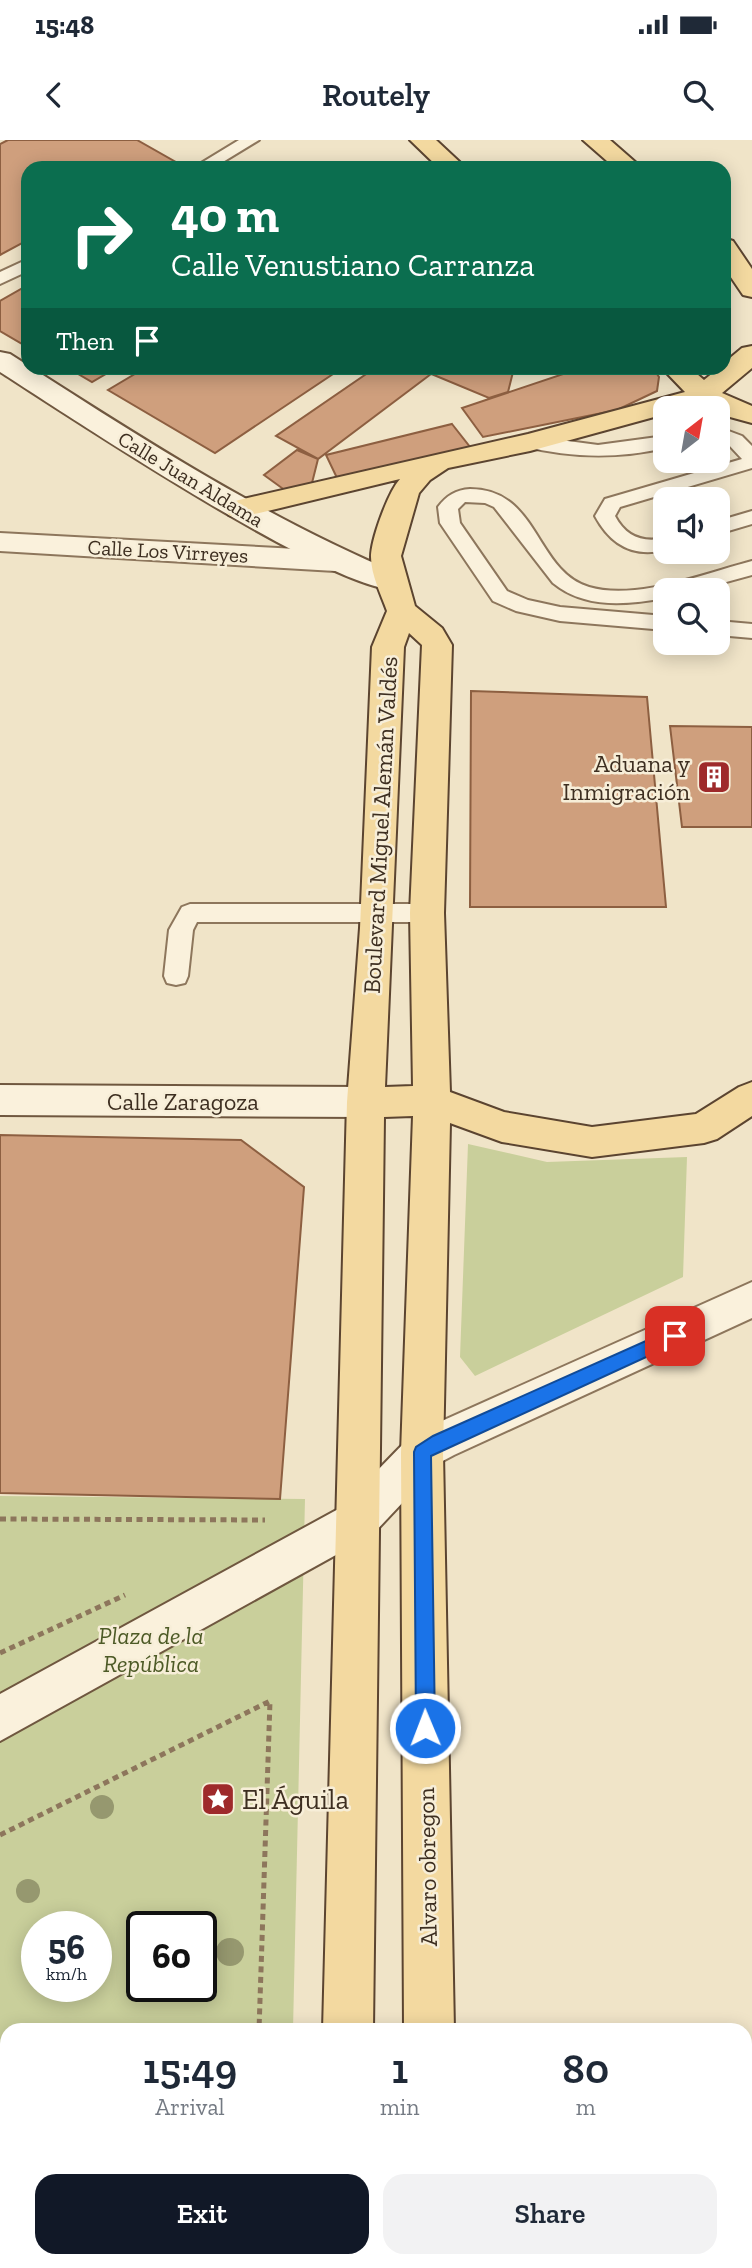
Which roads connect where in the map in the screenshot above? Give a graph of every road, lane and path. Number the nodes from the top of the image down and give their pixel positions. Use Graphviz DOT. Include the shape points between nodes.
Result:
graph roads {
  1 [pos="251,140"];
  2 [pos="422,140"];
  3 [pos="595,140"];
  4 [pos="214,161"];
  5 [pos="446,161"];
  6 [pos="621,161"];
  7 [pos="731,257"];
  8 [pos="21,268"];
  9 [pos="0,279"];
  10 [pos="752,289"];
  11 [pos="752,354"];
  12 [pos="0,360"];
  13 [pos="731,372"];
  14 [pos="21,373"];
  15 [pos="24,375"];
  16 [pos="682,375"];
  17 [pos="727,375"];
  18 [pos="702,396"];
  19 [pos="653,409"];
  20 [pos="730,410"];
  21 [pos="752,415"];
  22 [pos="730,438"];
  23 [pos="530,442"];
  24 [pos="653,444"];
  25 [pos="752,460"];
  26 [pos="439,461"];
  27 [pos="664,487"];
  28 [pos="653,490"];
  29 [pos="239,509"];
  30 [pos="752,517"];
  31 [pos="730,524"];
  32 [pos="0,542"];
  33 [pos="653,544"];
  34 [pos="335,561"];
  35 [pos="752,568"];
  36 [pos="709,578"];
  37 [pos="653,591"];
  38 [pos="396,596"];
  39 [pos="653,622"];
  40 [pos="730,629"];
  41 [pos="752,631"];
  42 [pos="377,913"];
  43 [pos="427,913"];
  44 [pos="176,976"];
  45 [pos="752,1097"];
  46 [pos="0,1100"];
  47 [pos="432,1101"];
  48 [pos="366,1102"];
  49 [pos="752,1299"];
  50 [pos="422,1452"];
  51 [pos="0,1519"];
  52 [pos="274,1520"];
  53 [pos="357,1521"];
  54 [pos="137,1589"];
  55 [pos="0,1653"];
  56 [pos="0,1719"];
  57 [pos="0,1835"];
  58 [pos="259,2023"];
  59 [pos="348,2023"];
  60 [pos="429,2023"];
  1 -- 4 [label="lane"];
  2 -- 5 [label="main road"];
  3 -- 6 [label="main road"];
  7 -- 10 [label="main road"];
  8 -- 9 [label="lane"];
  11 -- 13 [label="main road"];
  12 -- 14 [label="main road, Calle Juan Aldama"];
  15 -- 29 [label="main road, Calle Juan Aldama"];
  16 -- 18 [label="main road"];
  17 -- 18 [label="main road"];
  19 -- 23 [label="main road"];
  20 -- 21 [label="main road"];
  22 -- 25 [label="lane"];
  23 -- 24 [label="lane" via="571,451 605,452"];
  23 -- 26 [label="main road"];
  25 -- 27 [label="lane"];
  26 -- 29 [label="main road"];
  26 -- 38 [label="main road" via="405,491 386,556"];
  28 -- 33 [label="lane" via="612,503 605,516 612,533 631,544"];
  29 -- 34 [label="main road, Calle Juan Aldama"];
  30 -- 31 [label="lane"];
  32 -- 34 [label="main road, Calle Los Virreyes"];
  34 -- 38 [label="main road, Calle Juan Aldama"];
  35 -- 36 [label="lane"];
  37 -- 39 [label="lane" via="604,598 580,592 561,579 500,502 480,495 460,496 448,507 450,523 500,596 560,614"];
  38 -- 42 [label="main road, Boulevard Miguel Alemán Valdés" via="388,647"];
  38 -- 43 [label="main road, Boulevard Miguel Alemán Valdés" via="436,645"];
  40 -- 41 [label="lane"];
  42 -- 43 [label="lane"];
  42 -- 44 [label="lane" via="190,913 181,930"];
  42 -- 48 [label="main road, Boulevard Miguel Alemán Valdés"];
  43 -- 47 [label="main road, Boulevard Miguel Alemán Valdés"];
  45 -- 47 [label="main road" via="704,1128 592,1142 502,1127"];
  46 -- 48 [label="main road, Calle Zaragoza"];
  47 -- 48 [label="main road"];
  47 -- 50 [label="main road, Boulevard Miguel Alemán Valdés"];
  48 -- 53 [label="main road, Boulevard Miguel Alemán Valdés"];
  49 -- 50 [label="main road"];
  50 -- 53 [label="main road"];
  50 -- 60 [label="main road, Alvaro obregon"];
  51 -- 52 [label="path"];
  53 -- 56 [label="main road"];
  53 -- 59 [label="main road"];
  54 -- 55 [label="path"];
  57 -- 58 [label="path" via="270,1701"];
}
